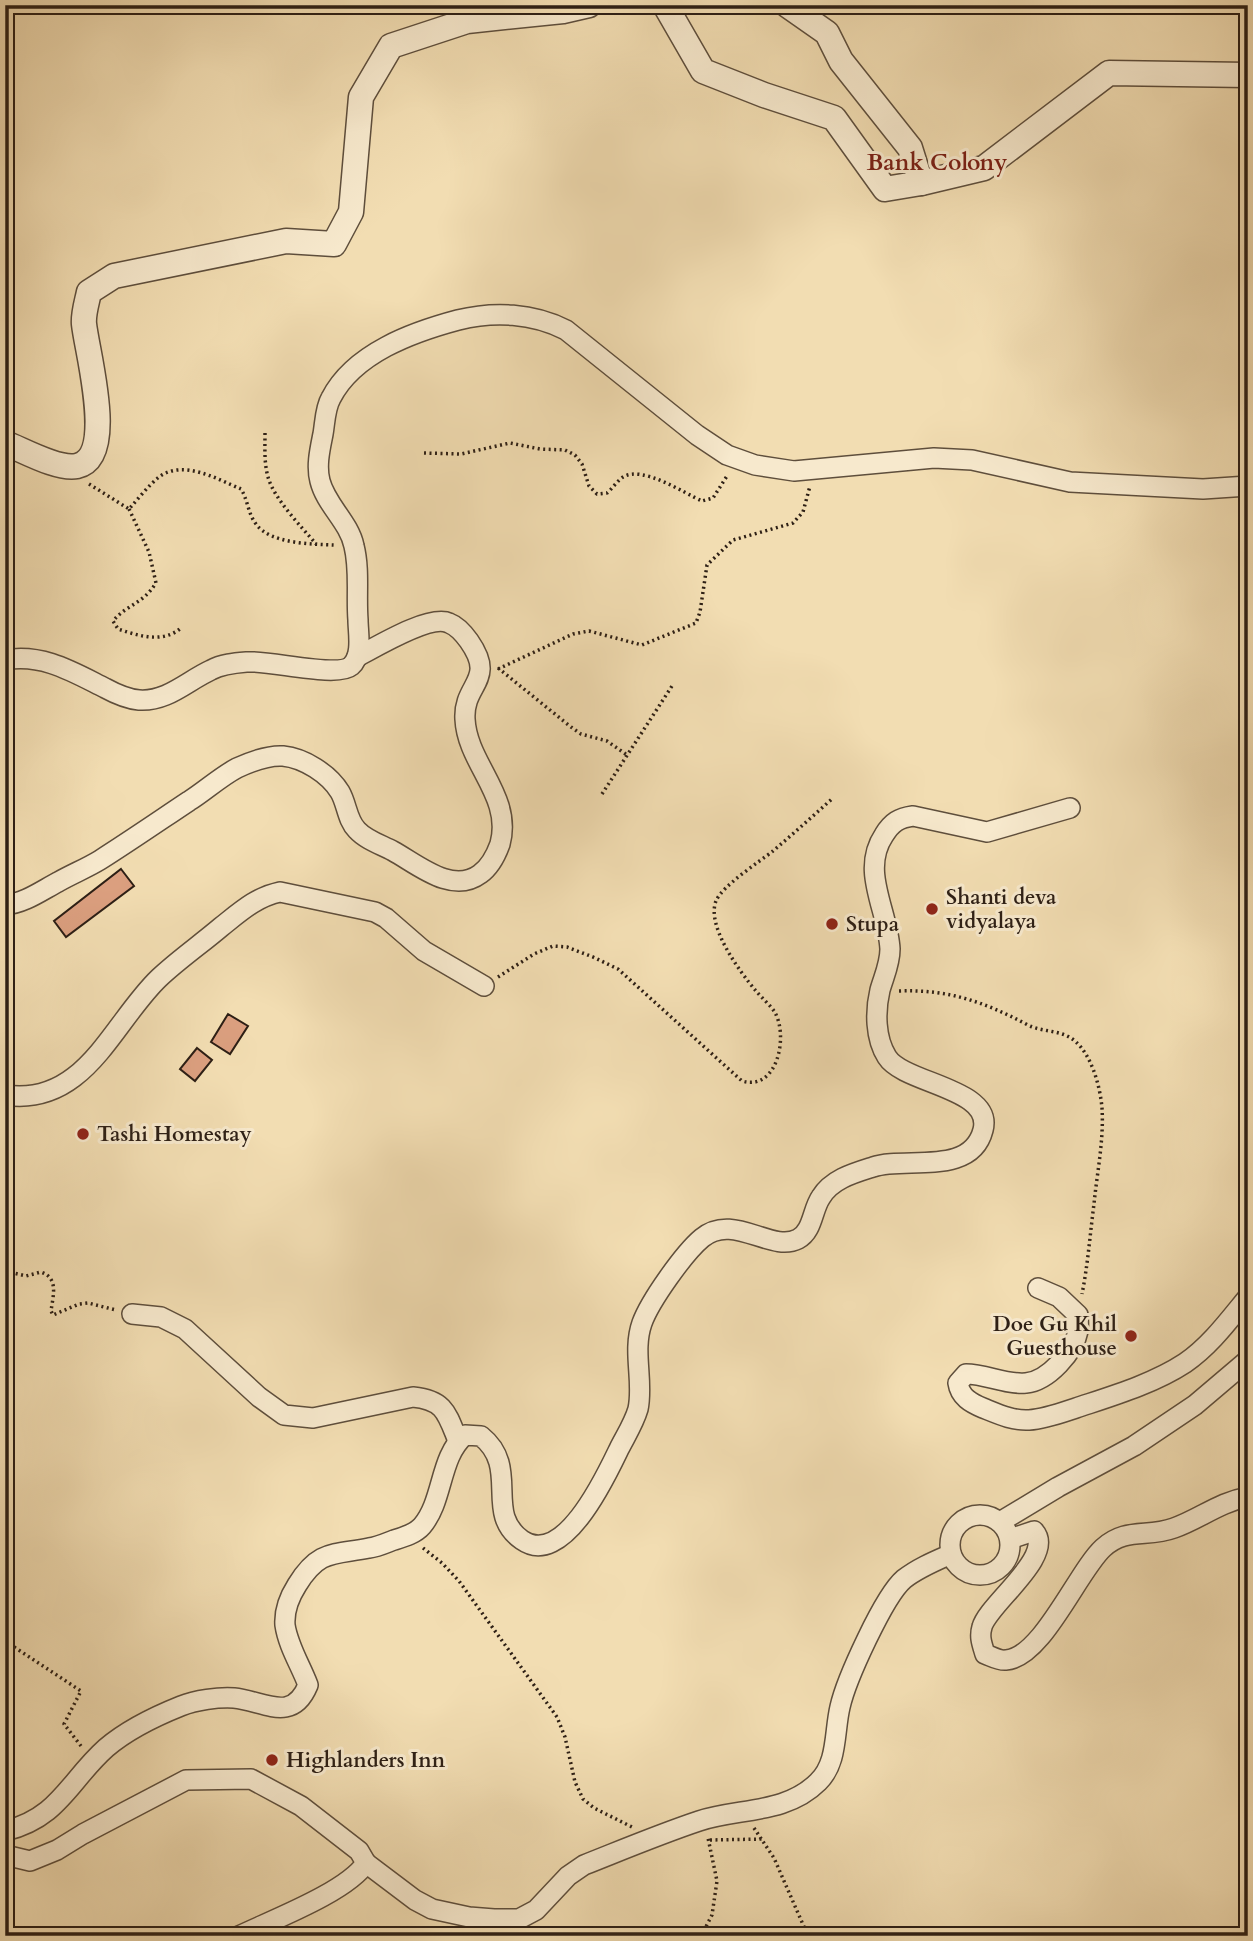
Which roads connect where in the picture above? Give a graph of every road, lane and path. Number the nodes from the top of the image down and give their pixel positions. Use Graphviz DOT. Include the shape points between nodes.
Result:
graph roads {
  1 [pos="589,5"];
  2 [pos="666,5"];
  3 [pos="787,5"];
  4 [pos="1248,75"];
  5 [pos="921,183"];
  6 [pos="265,433"];
  7 [pos="5,443"];
  8 [pos="95,451"];
  9 [pos="424,453"];
  10 [pos="737,458"];
  11 [pos="813,470"];
  12 [pos="1248,486"];
  13 [pos="129,509"];
  14 [pos="316,544"];
  15 [pos="354,545"];
  16 [pos="182,627"];
  17 [pos="357,657"];
  18 [pos="5,660"];
  19 [pos="498,668"];
  20 [pos="480,677"];
  21 [pos="672,686"];
  22 [pos="627,755"];
  23 [pos="602,794"];
  24 [pos="834,798"];
  25 [pos="1070,808"];
  26 [pos="5,905"];
  27 [pos="484,986"];
  28 [pos="880,992"];
  29 [pos="5,1095"];
  30 [pos="5,1271"];
  31 [pos="1038,1288"];
  32 [pos="1248,1297"];
  33 [pos="132,1314"];
  34 [pos="1078,1315"];
  35 [pos="1248,1360"];
  36 [pos="458,1441"];
  37 [pos="1248,1497"];
  38 [pos="1005,1531"];
  39 [pos="408,1536"];
  40 [pos="951,1554"];
  41 [pos="5,1641"];
  42 [pos="92,1760"];
  43 [pos="737,1813"];
  44 [pos="688,1825"];
  45 [pos="5,1831"];
  46 [pos="665,1835"];
  47 [pos="763,1839"];
  48 [pos="710,1840"];
  49 [pos="5,1855"];
  50 [pos="366,1863"];
  51 [pos="239,1936"];
  52 [pos="701,1936"];
  53 [pos="808,1936"];
  1 -- 8 [label="street" via="467,20 391,46 360,97 351,212 334,244 286,241 114,276 89,292 83,320 99,426"];
  2 -- 5 [label="street" via="703,71 834,118 885,189"];
  3 -- 5 [label="street" via="827,33 841,61 910,148"];
  4 -- 5 [label="street" via="1110,73 984,168"];
  6 -- 14 [label="path" via="269,481"];
  7 -- 8 [label="street" via="64,466 86,462"];
  8 -- 13 [label="path" via="89,485"];
  9 -- 10 [label="path" via="461,454 510,443 565,450 582,464 589,486 597,494 607,494 624,477 634,474 675,485 702,501 719,491"];
  10 -- 11 [label="street" via="773,469"];
  10 -- 15 [label="street" via="697,435 566,330 515,315 478,315 390,344 360,363 329,400 319,479"];
  11 -- 12 [label="street" via="934,458 972,460 1070,482 1203,489"];
  11 -- 19 [label="path" via="803,512 793,523 733,540 707,565 696,623 642,645 589,631 573,634"];
  13 -- 14 [label="path" via="158,477 186,470 241,489 257,526 266,532"];
  13 -- 16 [label="path" via="149,552 156,583 149,595 113,621 118,629 157,638 174,635"];
  14 -- 15 [label="path"];
  15 -- 17 [label="street"];
  17 -- 18 [label="street" via="343,670 257,661 228,664 152,700 121,696 40,659"];
  17 -- 20 [label="street" via="440,620 466,637 478,655"];
  19 -- 20 [label="path"];
  19 -- 22 [label="path" via="581,734 607,741"];
  20 -- 26 [label="street" via="464,717 469,740 501,805 503,832 497,851 479,875 464,882 449,880 367,838 350,821 340,791 328,777 282,756 237,769 96,862 28,899"];
  21 -- 22 [label="path"];
  22 -- 23 [label="path"];
  24 -- 27 [label="path" via="730,884 716,901 715,926 749,983 775,1012 778,1052 765,1080 742,1081 618,969 567,947 553,946 534,954"];
  25 -- 28 [label="street" via="987,832 913,816 890,825 874,858 878,903 890,948"];
  27 -- 29 [label="street" via="424,951 375,912 280,892 265,895 158,979 79,1075 37,1096"];
  28 -- 34 [label="path" via="926,990 988,1004 1037,1030 1060,1032 1085,1051 1102,1108"];
  28 -- 36 [label="street" via="877,1013 885,1054 899,1070 953,1090 978,1108 984,1128 978,1141 954,1159 879,1165 844,1177 820,1198 811,1223 798,1239 788,1242 725,1229 703,1237 648,1309 640,1326 638,1410 601,1486 558,1538 536,1546 516,1535 503,1514 498,1455 475,1434"];
  30 -- 33 [label="path" via="26,1276 41,1272 51,1277 52,1315 88,1303"];
  31 -- 34 [label="street" via="1059,1297"];
  32 -- 34 [label="street" via="1185,1363 1070,1410 1027,1420 1010,1418 963,1396 958,1383 967,1374 1028,1384 1042,1377 1076,1339"];
  33 -- 36 [label="street" via="161,1317 185,1329 284,1415 313,1418 426,1398 441,1406"];
  35 -- 38 [label="street" via="1195,1405 1134,1446 1058,1487"];
  36 -- 39 [label="street" via="433,1507 422,1526"];
  37 -- 38 [label="street" via="1175,1528 1121,1535 1103,1548 1034,1643 1006,1660 985,1654 980,1641 982,1626 1028,1567 1038,1539 1034,1531"];
  38 -- 40 [label="street" via="982,1514 963,1519 951,1535"];
  38 -- 40 [label="street" via="1006,1559 992,1572 972,1574"];
  39 -- 42 [label="street" via="326,1556 300,1579 290,1595 285,1625 307,1685 292,1705 283,1709 232,1698 184,1704 152,1719"];
  39 -- 46 [label="path" via="459,1581 557,1717 583,1799 640,1830"];
  40 -- 43 [label="street" via="903,1580 886,1602 840,1707 831,1765 821,1780 791,1801"];
  41 -- 42 [label="path" via="81,1691 64,1724"];
  42 -- 45 [label="street" via="32,1824"];
  43 -- 44 [label="street"];
  43 -- 47 [label="path"];
  44 -- 46 [label="street"];
  44 -- 48 [label="path"];
  46 -- 50 [label="street" via="584,1865 536,1910 519,1919 469,1917 432,1909"];
  47 -- 48 [label="path"];
  47 -- 53 [label="path"];
  48 -- 52 [label="path" via="718,1881 712,1915"];
  49 -- 50 [label="street" via="30,1861 57,1850 186,1780 251,1779 301,1806 359,1851"];
  50 -- 51 [label="street" via="359,1873 326,1894"];
}
